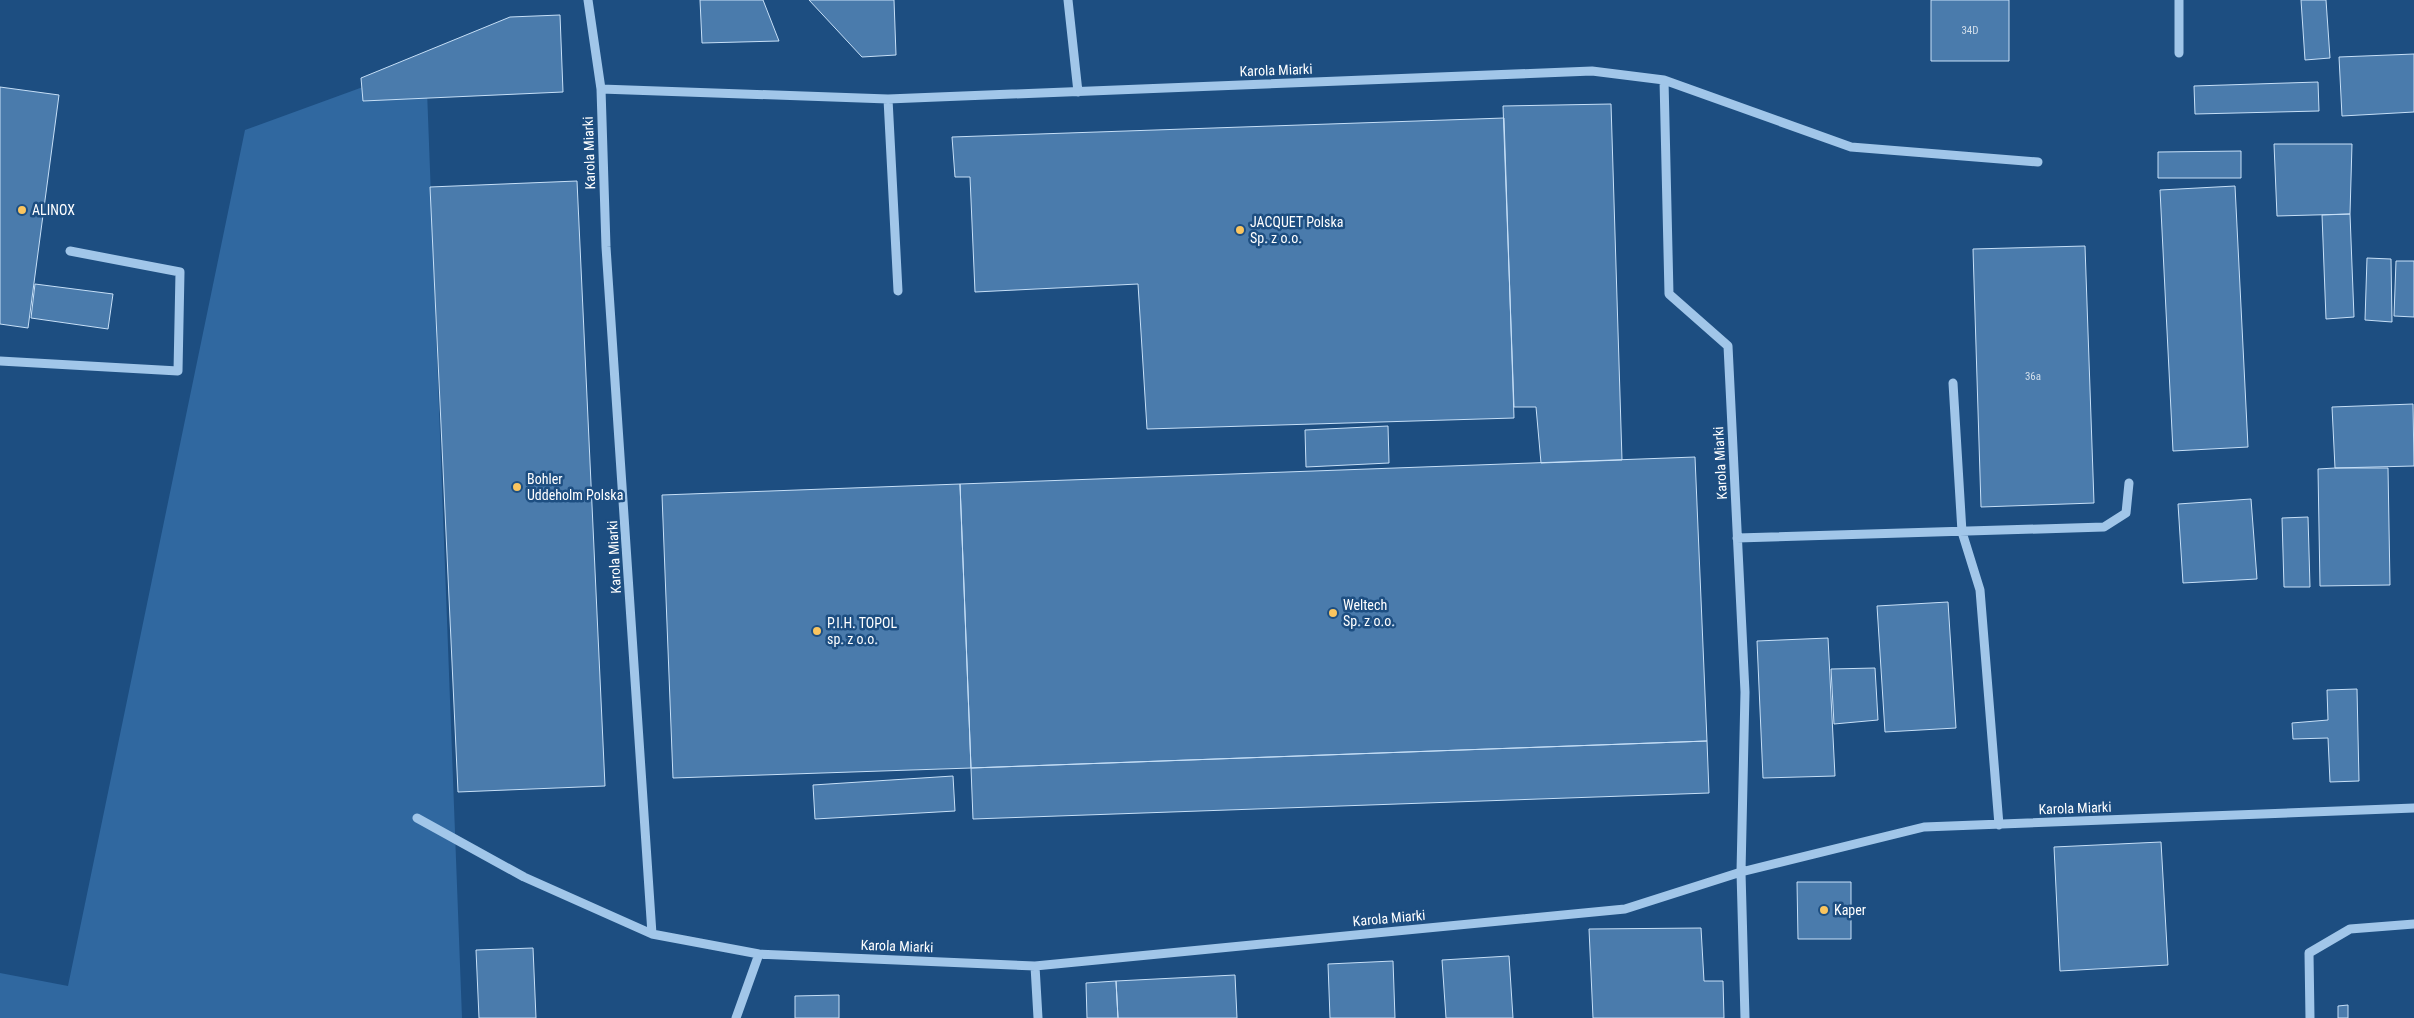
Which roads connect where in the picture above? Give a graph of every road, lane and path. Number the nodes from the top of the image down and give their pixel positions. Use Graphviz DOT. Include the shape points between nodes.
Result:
graph roads {
  1 [pos="588,0"];
  2 [pos="1068,0"];
  3 [pos="2179,0"];
  4 [pos="2179,52"];
  5 [pos="1664,80"];
  6 [pos="601,89"];
  7 [pos="1078,92"];
  8 [pos="888,99"];
  9 [pos="2038,162"];
  10 [pos="70,252"];
  11 [pos="898,291"];
  12 [pos="0,361"];
  13 [pos="1953,383"];
  14 [pos="2129,483"];
  15 [pos="1962,532"];
  16 [pos="1738,538"];
  17 [pos="2414,808"];
  18 [pos="417,818"];
  19 [pos="1999,825"];
  20 [pos="1741,872"];
  21 [pos="2414,924"];
  22 [pos="652,934"];
  23 [pos="759,954"];
  24 [pos="1035,966"];
  25 [pos="736,1018"];
  26 [pos="1038,1018"];
  27 [pos="1745,1018"];
  28 [pos="2310,1018"];
  1 -- 6 [label="lane, Karola Miarki"];
  2 -- 7 [label="lane"];
  3 -- 4 [label="lane"];
  5 -- 7 [label="lane, Karola Miarki" via="1592,71"];
  5 -- 9 [label="lane, Karola Miarki" via="1851,147"];
  5 -- 16 [label="lane, Karola Miarki" via="1669,294 1728,346"];
  6 -- 8 [label="lane, Karola Miarki"];
  6 -- 22 [label="lane, Karola Miarki" via="606,247"];
  7 -- 8 [label="lane, Karola Miarki"];
  8 -- 11 [label="lane"];
  10 -- 12 [label="lane" via="180,272 178,371"];
  13 -- 15 [label="lane"];
  14 -- 15 [label="lane" via="2126,513 2104,528"];
  15 -- 16 [label="lane"];
  15 -- 19 [label="lane" via="1980,590"];
  16 -- 20 [label="lane, Karola Miarki" via="1745,692"];
  17 -- 19 [label="lane, Karola Miarki"];
  18 -- 22 [label="lane, Karola Miarki" via="524,877"];
  19 -- 20 [label="lane, Karola Miarki" via="1924,827"];
  20 -- 24 [label="lane, Karola Miarki" via="1625,909"];
  20 -- 27 [label="lane, Karola Miarki"];
  21 -- 28 [label="lane" via="2350,929 2309,953"];
  22 -- 23 [label="lane, Karola Miarki"];
  23 -- 24 [label="lane, Karola Miarki"];
  23 -- 25 [label="lane"];
  24 -- 26 [label="lane"];
}
